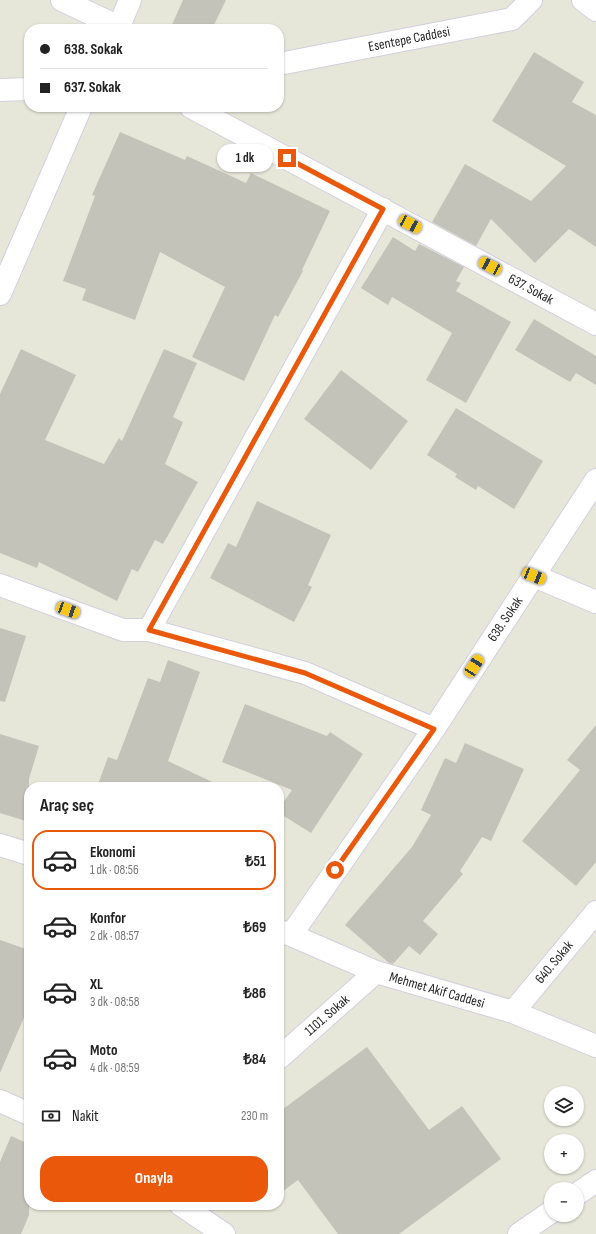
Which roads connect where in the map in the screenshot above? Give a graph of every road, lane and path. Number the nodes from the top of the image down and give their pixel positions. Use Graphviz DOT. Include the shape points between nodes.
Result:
graph roads {
  1 [pos="62,0"];
  2 [pos="130,0"];
  3 [pos="531,0"];
  4 [pos="583,0"];
  5 [pos="596,10"];
  6 [pos="110,24"];
  7 [pos="120,24"];
  8 [pos="284,63"];
  9 [pos="24,89"];
  10 [pos="0,90"];
  11 [pos="79,112"];
  12 [pos="200,112"];
  13 [pos="383,209"];
  14 [pos="0,294"];
  15 [pos="596,324"];
  16 [pos="596,480"];
  17 [pos="534,576"];
  18 [pos="0,586"];
  19 [pos="596,602"];
  20 [pos="149,630"];
  21 [pos="434,729"];
  22 [pos="0,845"];
  23 [pos="24,852"];
  24 [pos="596,912"];
  25 [pos="285,933"];
  26 [pos="376,972"];
  27 [pos="513,1012"];
  28 [pos="596,1046"];
  29 [pos="284,1054"];
  30 [pos="0,1101"];
  31 [pos="24,1112"];
  32 [pos="596,1181"];
  33 [pos="584,1189"];
  34 [pos="188,1210"];
  35 [pos="544,1217"];
  36 [pos="224,1234"];
  37 [pos="519,1234"];
  1 -- 6 [label="street"];
  2 -- 7 [label="street"];
  3 -- 8 [label="street, Esentepe Caddesi" via="512,19"];
  4 -- 5 [label="street"];
  9 -- 10 [label="street"];
  11 -- 14 [label="street"];
  12 -- 13 [label="street, 637. Sokak"];
  13 -- 15 [label="street, 637. Sokak"];
  13 -- 20 [label="street"];
  16 -- 17 [label="street, 638. Sokak"];
  17 -- 19 [label="street"];
  17 -- 21 [label="street, 638. Sokak"];
  18 -- 20 [label="street" via="123,630"];
  20 -- 21 [label="street" via="305,673"];
  21 -- 25 [label="street, 638. Sokak"];
  22 -- 23 [label="street"];
  24 -- 27 [label="street, 640. Sokak"];
  25 -- 26 [label="street, Mehmet Akif Caddesi"];
  26 -- 27 [label="street, Mehmet Akif Caddesi"];
  26 -- 29 [label="street, 1101. Sokak"];
  27 -- 28 [label="street, Mehmet Akif Caddesi"];
  30 -- 31 [label="street"];
  32 -- 33 [label="street"];
  34 -- 36 [label="street"];
  35 -- 37 [label="street"];
}
